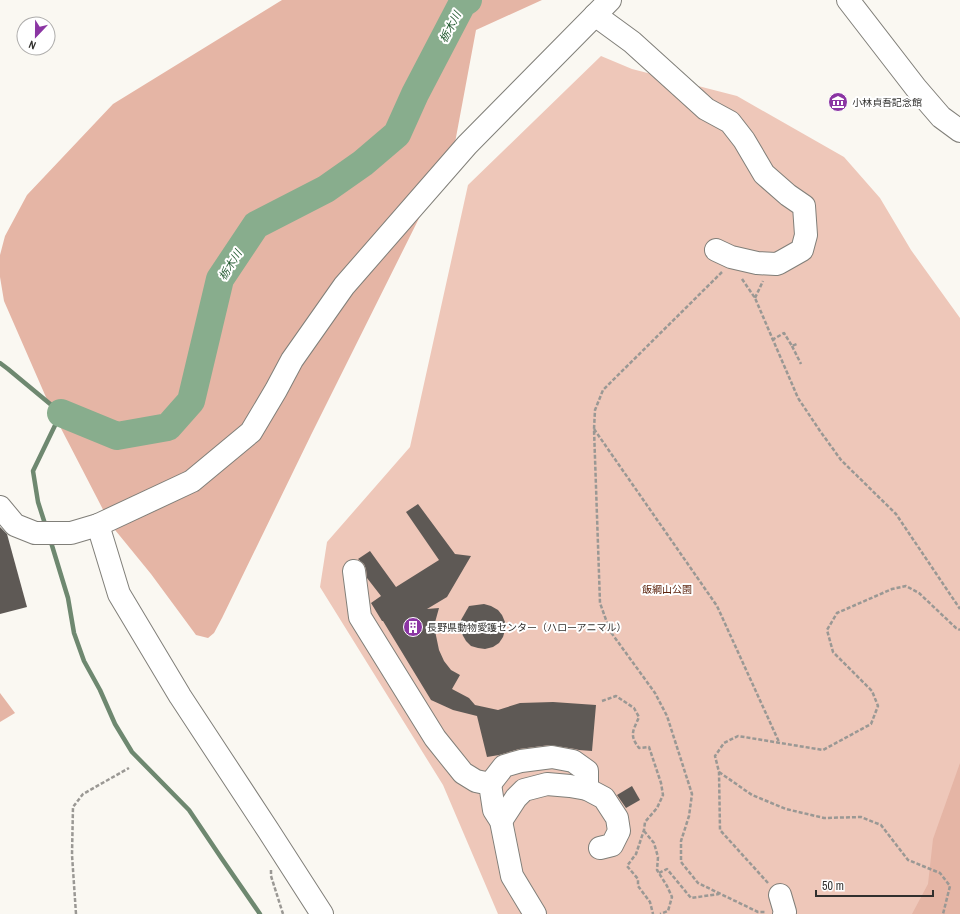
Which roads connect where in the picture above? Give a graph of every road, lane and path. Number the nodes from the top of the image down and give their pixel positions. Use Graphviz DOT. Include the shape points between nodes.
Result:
graph roads {
  1 [pos="848,0"];
  2 [pos="602,7"];
  3 [pos="960,131"];
  4 [pos="721,259"];
  5 [pos="739,275"];
  6 [pos="772,340"];
  7 [pos="797,344"];
  8 [pos="792,346"];
  9 [pos="801,364"];
  10 [pos="594,429"];
  11 [pos="0,507"];
  12 [pos="98,525"];
  13 [pos="354,572"];
  14 [pos="960,609"];
  15 [pos="960,630"];
  16 [pos="602,701"];
  17 [pos="780,742"];
  18 [pos="129,768"];
  19 [pos="719,772"];
  20 [pos="490,784"];
  21 [pos="587,789"];
  22 [pos="501,821"];
  23 [pos="644,830"];
  24 [pos="600,848"];
  25 [pos="659,872"];
  26 [pos="720,894"];
  27 [pos="783,907"];
  28 [pos="76,914"];
  29 [pos="322,914"];
  30 [pos="535,914"];
  31 [pos="653,914"];
  32 [pos="660,914"];
  33 [pos="943,914"];
  1 -- 3 [label="street" via="916,88 941,117"];
  2 -- 4 [label="street" via="632,42 706,109 730,122 764,174 804,206 806,235 802,250 779,264 757,263 731,257"];
  2 -- 12 [label="street" via="467,145 344,286 292,360 251,432 192,481"];
  4 -- 10 [label="path" via="602,390 595,410"];
  5 -- 6 [label="path" via="754,298"];
  6 -- 8 [label="path" via="784,333"];
  6 -- 14 [label="path" via="798,398 820,431 841,460 896,514"];
  7 -- 8 [label="path"];
  8 -- 9 [label="path"];
  10 -- 17 [label="path" via="716,606"];
  10 -- 26 [label="path" via="600,603 610,631 655,693 667,716 692,794 689,816 681,841 681,862 698,883"];
  11 -- 12 [label="street" via="15,525 35,533 72,533"];
  12 -- 29 [label="street" via="119,594 180,696"];
  13 -- 20 [label="street" via="360,617 435,738 463,773 476,781"];
  15 -- 17 [label="path" via="919,593 906,586 892,589 837,613 827,630 833,652 872,690 878,706 871,724 823,750"];
  16 -- 23 [label="path" via="616,696 634,708 639,718 633,732 633,741 639,748 649,747 653,757 663,795 657,808 645,822"];
  17 -- 19 [label="path" via="738,736 724,742 715,756"];
  18 -- 28 [label="path" via="83,794 73,807 72,855"];
  19 -- 27 [label="path" via="720,830"];
  19 -- 33 [label="path" via="752,795 786,809 824,818 861,817 881,825 908,860 940,873 950,886"];
  20 -- 21 [label="street" via="504,766 521,761 552,758 573,760 587,771"];
  20 -- 22 [label="street" via="494,810"];
  21 -- 22 [label="street" via="547,784 524,790"];
  21 -- 24 [label="street" via="604,798 617,818 619,831 612,845"];
  22 -- 30 [label="street" via="512,876"];
  23 -- 25 [label="path" via="654,843"];
  23 -- 31 [label="path" via="636,854 627,866 638,879 638,886 650,902"];
  25 -- 26 [label="path" via="667,869 691,898"];
  25 -- 32 [label="path" via="672,897 668,911"];
  26 -- 27 [label="path" via="758,912"];
}
